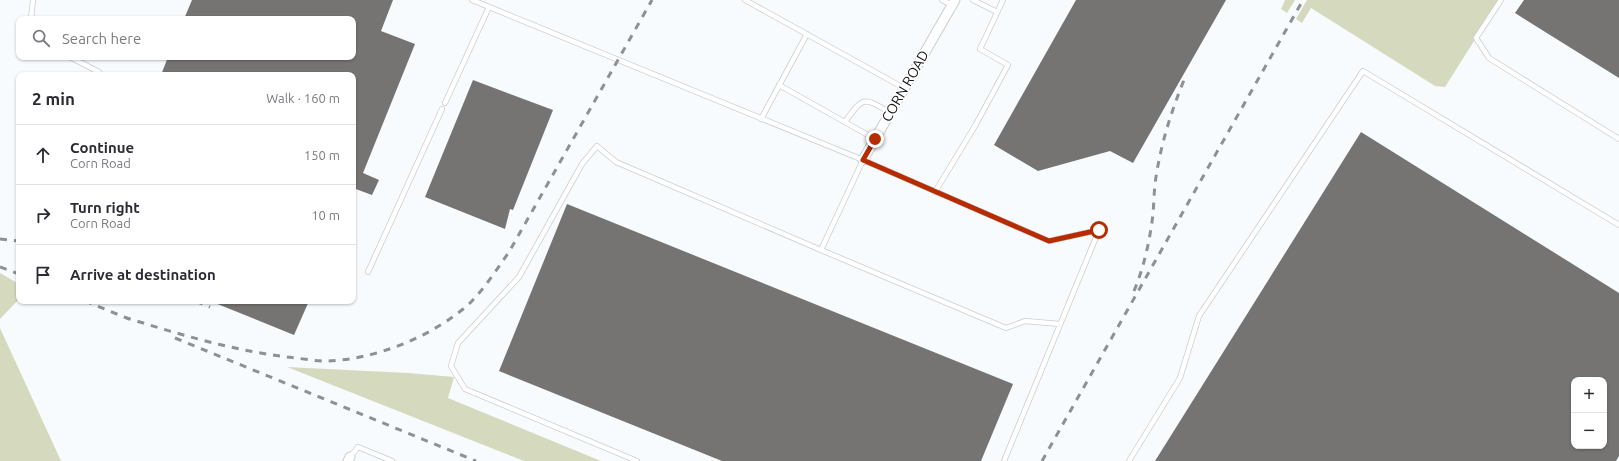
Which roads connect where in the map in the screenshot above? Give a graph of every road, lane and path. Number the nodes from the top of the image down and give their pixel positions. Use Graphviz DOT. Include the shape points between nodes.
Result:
graph roads {
  1 [pos="33,0"];
  2 [pos="472,0"];
  3 [pos="745,0"];
  4 [pos="942,0"];
  5 [pos="972,0"];
  6 [pos="1003,0"];
  7 [pos="1501,0"];
  8 [pos="953,3"];
  9 [pos="489,7"];
  10 [pos="997,12"];
  11 [pos="31,16"];
  12 [pos="807,34"];
  13 [pos="76,60"];
  14 [pos="99,72"];
  15 [pos="779,85"];
  16 [pos="904,88"];
  17 [pos="445,103"];
  18 [pos="442,109"];
  19 [pos="890,113"];
  20 [pos="761,119"];
  21 [pos="845,122"];
  22 [pos="875,139"];
  23 [pos="1619,139"];
  24 [pos="863,160"];
  25 [pos="935,192"];
  26 [pos="1619,225"];
  27 [pos="821,250"];
  28 [pos="368,272"];
  29 [pos="1060,324"];
  30 [pos="349,459"];
  31 [pos="392,461"];
  32 [pos="637,461"];
  33 [pos="1004,461"];
  34 [pos="1129,461"];
  1 -- 11 [label="lane"];
  2 -- 9 [label="lane"];
  3 -- 12 [label="lane"];
  4 -- 8 [label="lane"];
  5 -- 10 [label="lane"];
  6 -- 10 [label="lane"];
  7 -- 23 [label="lane" via="1476,38 1489,58"];
  8 -- 16 [label="street, CORN ROAD"];
  9 -- 17 [label="lane"];
  9 -- 20 [label="lane"];
  10 -- 25 [label="lane" via="980,49 1008,65"];
  12 -- 15 [label="lane"];
  12 -- 16 [label="lane"];
  13 -- 14 [label="lane"];
  15 -- 20 [label="lane"];
  15 -- 21 [label="lane"];
  16 -- 19 [label="street, CORN ROAD"];
  18 -- 28 [label="lane"];
  19 -- 21 [label="lane" via="871,101 866,101 858,105"];
  19 -- 22 [label="street, CORN ROAD"];
  20 -- 24 [label="lane"];
  21 -- 22 [label="lane"];
  22 -- 24 [label="street, CORN ROAD"];
  24 -- 25 [label="lane"];
  24 -- 27 [label="lane"];
  25 -- 29 [label="lane" via="1049,241 1099,230"];
  26 -- 34 [label="lane" via="1363,71 1199,316 1180,378"];
  27 -- 29 [label="lane" via="1006,328 1025,321"];
  27 -- 32 [label="lane" via="616,162 597,146 582,164 519,277 458,343 451,366 465,389"];
  29 -- 33 [label="lane"];
  30 -- 31 [label="lane" via="358,447"];
}
